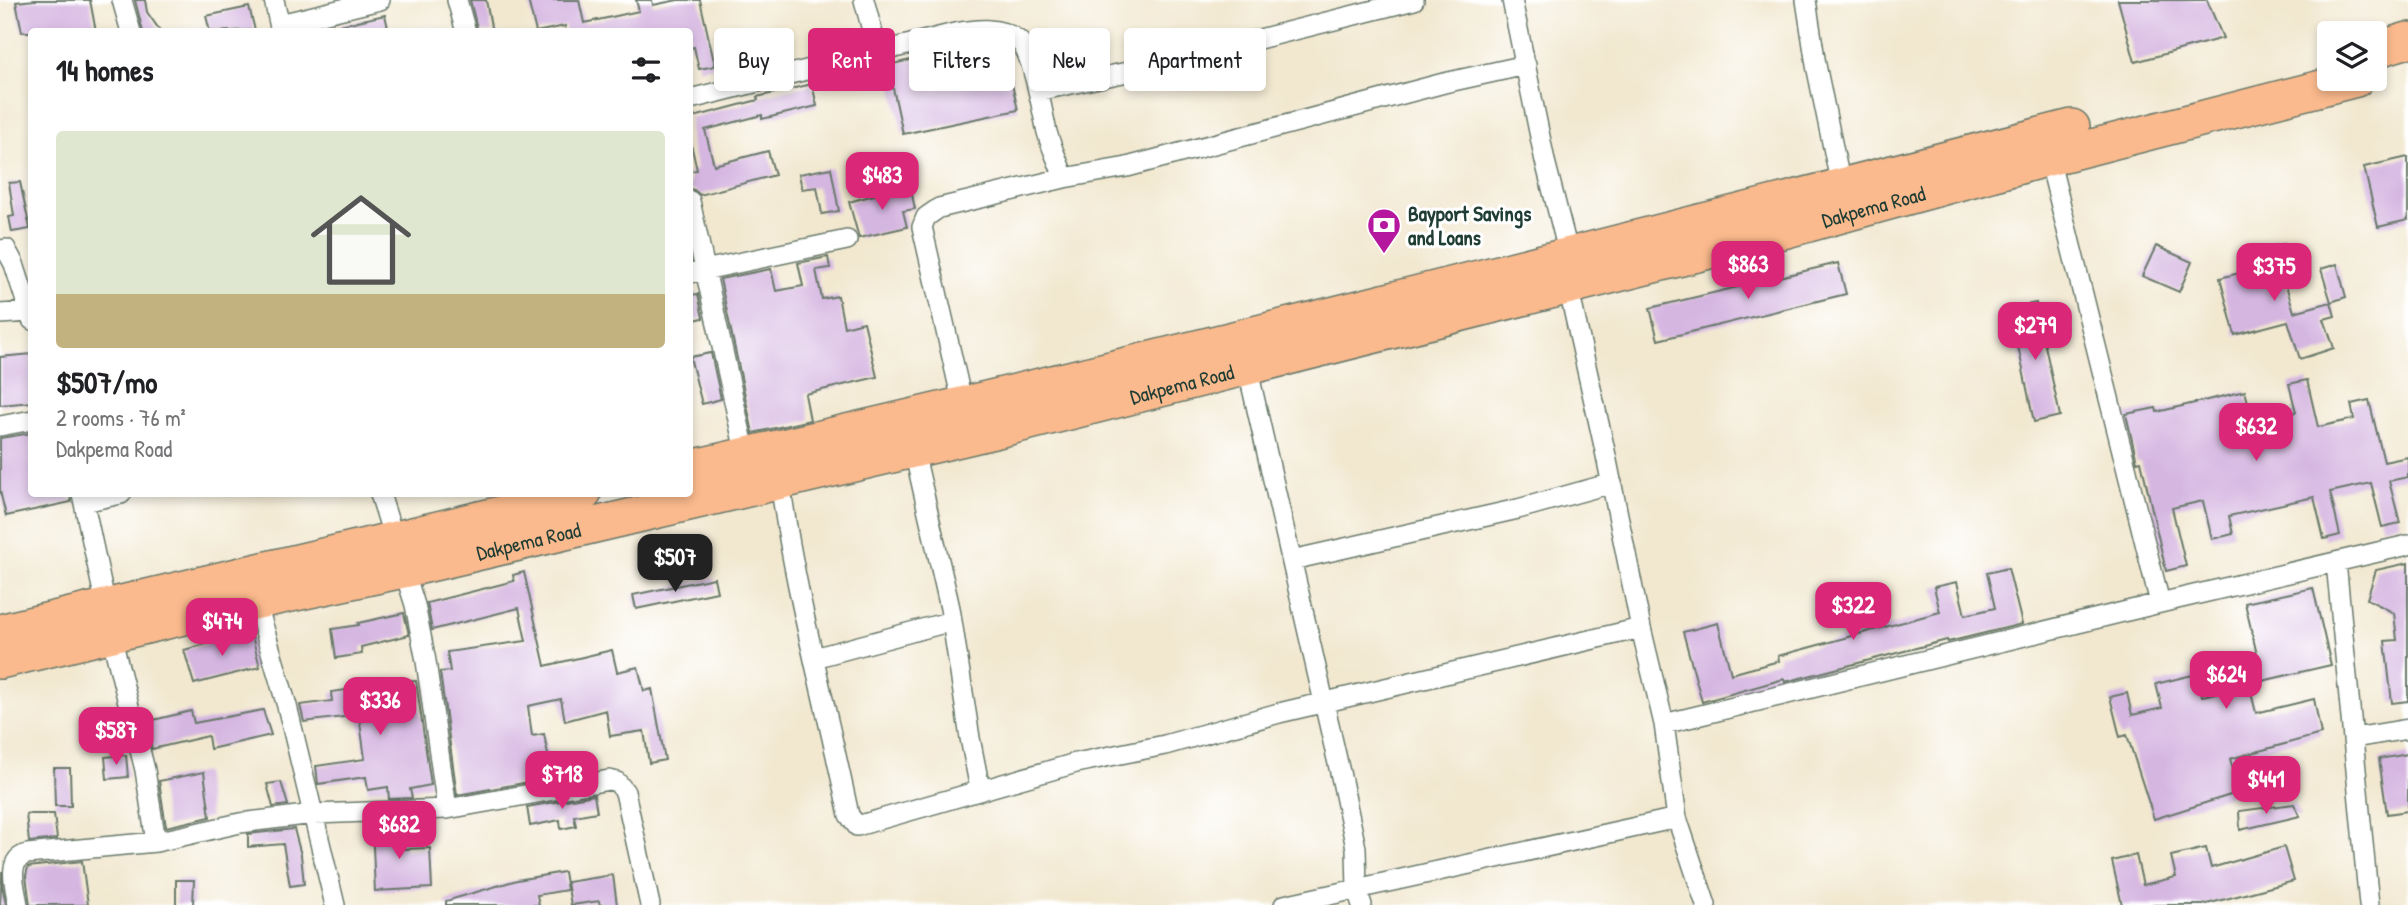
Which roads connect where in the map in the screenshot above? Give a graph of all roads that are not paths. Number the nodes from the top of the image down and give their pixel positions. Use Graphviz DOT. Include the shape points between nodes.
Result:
graph roads {
  1 [pos="122,0"];
  2 [pos="274,0"];
  3 [pos="380,0"];
  4 [pos="457,0"];
  5 [pos="864,0"];
  6 [pos="1414,0"];
  7 [pos="1512,0"];
  8 [pos="1806,0"];
  9 [pos="281,27"];
  10 [pos="130,28"];
  11 [pos="465,28"];
  12 [pos="871,28"];
  13 [pos="2408,40"];
  14 [pos="2387,46"];
  15 [pos="895,49"];
  16 [pos="1029,61"];
  17 [pos="2317,64"];
  18 [pos="1526,65"];
  19 [pos="2408,65"];
  20 [pos="808,70"];
  21 [pos="2387,71"];
  22 [pos="1110,76"];
  23 [pos="2317,89"];
  24 [pos="1038,91"];
  25 [pos="693,98"];
  26 [pos="2049,158"];
  27 [pos="1064,178"];
  28 [pos="1841,186"];
  29 [pos="693,228"];
  30 [pos="847,240"];
  31 [pos="0,250"];
  32 [pos="1568,270"];
  33 [pos="698,272"];
  34 [pos="28,310"];
  35 [pos="0,314"];
  36 [pos="28,316"];
  37 [pos="1247,366"];
  38 [pos="963,405"];
  39 [pos="28,421"];
  40 [pos="0,426"];
  41 [pos="914,450"];
  42 [pos="746,456"];
  43 [pos="693,467"];
  44 [pos="780,481"];
  45 [pos="1612,483"];
  46 [pos="381,497"];
  47 [pos="574,497"];
  48 [pos="83,498"];
  49 [pos="2408,545"];
  50 [pos="400,555"];
  51 [pos="1292,560"];
  52 [pos="2336,562"];
  53 [pos="256,601"];
  54 [pos="2160,603"];
  55 [pos="108,621"];
  56 [pos="952,621"];
  57 [pos="1641,628"];
  58 [pos="0,632"];
  59 [pos="814,658"];
  60 [pos="0,661"];
  61 [pos="1325,704"];
  62 [pos="1664,724"];
  63 [pos="2408,729"];
  64 [pos="2354,738"];
  65 [pos="980,789"];
  66 [pos="447,809"];
  67 [pos="314,814"];
  68 [pos="1677,818"];
  69 [pos="156,842"];
  70 [pos="1359,897"];
  71 [pos="18,905"];
  72 [pos="335,905"];
  73 [pos="650,905"];
  74 [pos="1284,905"];
  75 [pos="1706,905"];
  76 [pos="2369,905"];
  1 -- 10 [label="street"];
  2 -- 9 [label="street"];
  3 -- 9 [label="street"];
  4 -- 11 [label="street"];
  5 -- 12 [label="street"];
  6 -- 22 [label="street"];
  7 -- 18 [label="street"];
  8 -- 28 [label="street"];
  13 -- 14 [label="highway"];
  15 -- 16 [label="street" via="976,29 1017,38"];
  17 -- 28 [label="highway, Dakpema Road"];
  18 -- 27 [label="street" via="1127,167"];
  18 -- 32 [label="street"];
  19 -- 21 [label="highway"];
  20 -- 25 [label="street"];
  23 -- 26 [label="highway, Dakpema Road"];
  24 -- 27 [label="street"];
  26 -- 32 [label="highway, Dakpema Road" via="1725,247"];
  26 -- 54 [label="street"];
  27 -- 38 [label="street" via="939,208 926,217 922,227"];
  28 -- 32 [label="highway, Dakpema Road"];
  29 -- 33 [label="street"];
  30 -- 33 [label="street"];
  31 -- 34 [label="street" via="6,249 14,264"];
  32 -- 37 [label="highway, Dakpema Road"];
  32 -- 38 [label="highway, Dakpema Road" via="1301,323"];
  32 -- 45 [label="street"];
  33 -- 42 [label="street"];
  35 -- 36 [label="street"];
  37 -- 41 [label="highway, Dakpema Road"];
  37 -- 51 [label="street"];
  38 -- 42 [label="highway, Dakpema Road"];
  39 -- 40 [label="street"];
  41 -- 44 [label="highway, Dakpema Road"];
  41 -- 56 [label="street"];
  42 -- 43 [label="highway, Dakpema Road"];
  44 -- 50 [label="highway, Dakpema Road"];
  44 -- 59 [label="street"];
  45 -- 51 [label="street"];
  45 -- 57 [label="street"];
  46 -- 50 [label="street"];
  47 -- 50 [label="highway, Dakpema Road"];
  48 -- 55 [label="street"];
  49 -- 52 [label="street"];
  50 -- 53 [label="highway, Dakpema Road"];
  50 -- 55 [label="highway, Dakpema Road" via="254,571"];
  50 -- 66 [label="street" via="426,661"];
  51 -- 61 [label="street"];
  52 -- 54 [label="street"];
  52 -- 64 [label="street"];
  53 -- 55 [label="highway, Dakpema Road"];
  53 -- 67 [label="street"];
  54 -- 62 [label="street"];
  55 -- 58 [label="highway, Dakpema Road"];
  55 -- 60 [label="highway, Dakpema Road"];
  55 -- 69 [label="street" via="145,770"];
  56 -- 59 [label="street"];
  56 -- 65 [label="street"];
  57 -- 61 [label="street"];
  57 -- 62 [label="street"];
  59 -- 65 [label="street" via="853,823 873,822"];
  61 -- 65 [label="street"];
  61 -- 70 [label="street" via="1356,848"];
  62 -- 68 [label="street"];
  63 -- 64 [label="street"];
  64 -- 76 [label="street"];
  66 -- 67 [label="street"];
  66 -- 73 [label="street" via="617,782 625,792"];
  67 -- 69 [label="street" via="240,823"];
  67 -- 72 [label="street"];
  68 -- 70 [label="street"];
  68 -- 75 [label="street"];
  69 -- 71 [label="street" via="21,855 13,867"];
  70 -- 74 [label="street"];
}
